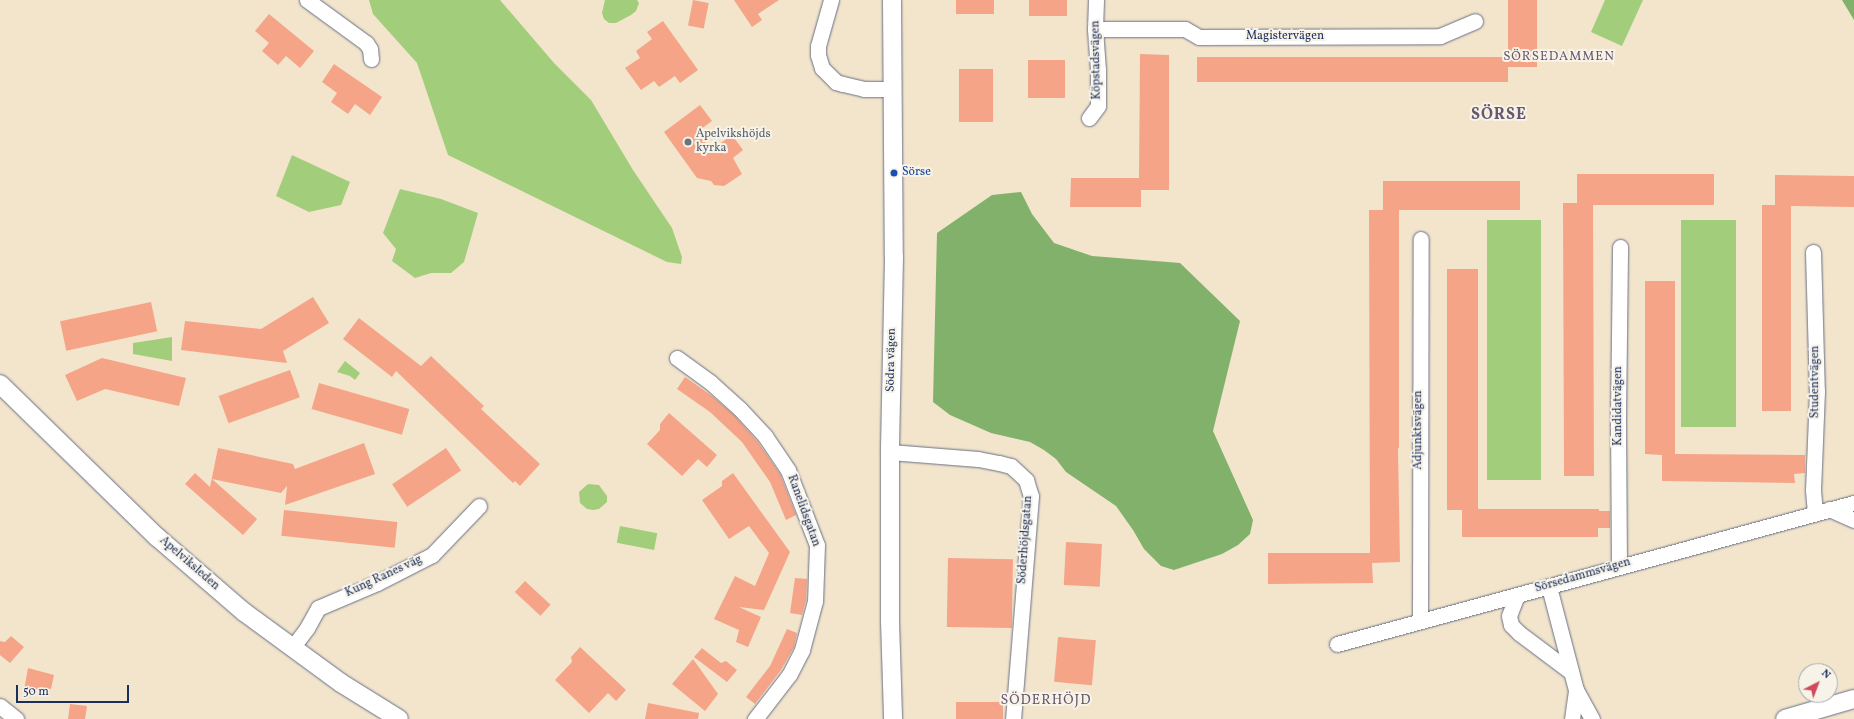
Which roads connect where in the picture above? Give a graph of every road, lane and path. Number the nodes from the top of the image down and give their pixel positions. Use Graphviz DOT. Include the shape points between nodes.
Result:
graph roads {
  1 [pos="307,0"];
  2 [pos="831,0"];
  3 [pos="892,0"];
  4 [pos="1096,0"];
  5 [pos="1475,21"];
  6 [pos="1095,29"];
  7 [pos="371,59"];
  8 [pos="892,89"];
  9 [pos="1089,118"];
  10 [pos="1421,239"];
  11 [pos="1620,247"];
  12 [pos="1813,252"];
  13 [pos="677,358"];
  14 [pos="0,384"];
  15 [pos="890,452"];
  16 [pos="1854,503"];
  17 [pos="479,506"];
  18 [pos="1822,511"];
  19 [pos="1854,520"];
  20 [pos="1619,566"];
  21 [pos="1549,587"];
  22 [pos="1517,595"];
  23 [pos="1420,621"];
  24 [pos="1337,644"];
  25 [pos="292,648"];
  26 [pos="1571,672"];
  27 [pos="1576,690"];
  28 [pos="1854,699"];
  29 [pos="0,706"];
  30 [pos="16,719"];
  31 [pos="399,719"];
  32 [pos="755,719"];
  33 [pos="893,719"];
  34 [pos="1013,719"];
  35 [pos="1572,719"];
  36 [pos="1592,719"];
  37 [pos="1786,719"];
  1 -- 7 [label="street" via="366,43"];
  2 -- 8 [label="street" via="818,46 822,68 836,82 864,89"];
  3 -- 8 [label="street, Södra vägen"];
  4 -- 6 [label="street, Köpstadsvägen"];
  5 -- 6 [label="street, Magistervägen" via="1440,36 1199,37 1185,29"];
  6 -- 9 [label="street, Köpstadsvägen" via="1098,106"];
  8 -- 15 [label="street, Södra vägen" via="894,257"];
  10 -- 23 [label="street, Adjunktsvägen"];
  11 -- 20 [label="street, Kandidatvägen"];
  12 -- 18 [label="street, Studentvägen" via="1817,391 1813,490"];
  13 -- 32 [label="street, Ranelidsgatan" via="710,382 765,436 788,470 817,545 815,601 802,650 789,675"];
  14 -- 25 [label="street, Apelviksleden" via="157,537 244,612"];
  15 -- 33 [label="street, Södra vägen"];
  15 -- 34 [label="street, Söderhöjdsgatan" via="964,457 1000,463 1011,466 1026,480 1031,496"];
  16 -- 18 [label="street, Sörsedammsvägen"];
  17 -- 25 [label="street, Kung Ranes väg" via="432,554 377,583 318,608"];
  18 -- 19 [label="street"];
  18 -- 20 [label="street, Sörsedammsvägen"];
  20 -- 21 [label="street, Sörsedammsvägen"];
  21 -- 22 [label="street, Sörsedammsvägen"];
  21 -- 26 [label="street"];
  22 -- 23 [label="street, Sörsedammsvägen"];
  22 -- 26 [label="street" via="1509,616 1511,625"];
  23 -- 24 [label="street, Sörsedammsvägen"];
  25 -- 31 [label="street, Apelviksleden" via="341,683"];
  26 -- 27 [label="street"];
  27 -- 35 [label="street"];
  27 -- 36 [label="street"];
  28 -- 37 [label="street"];
  29 -- 30 [label="street"];
}
